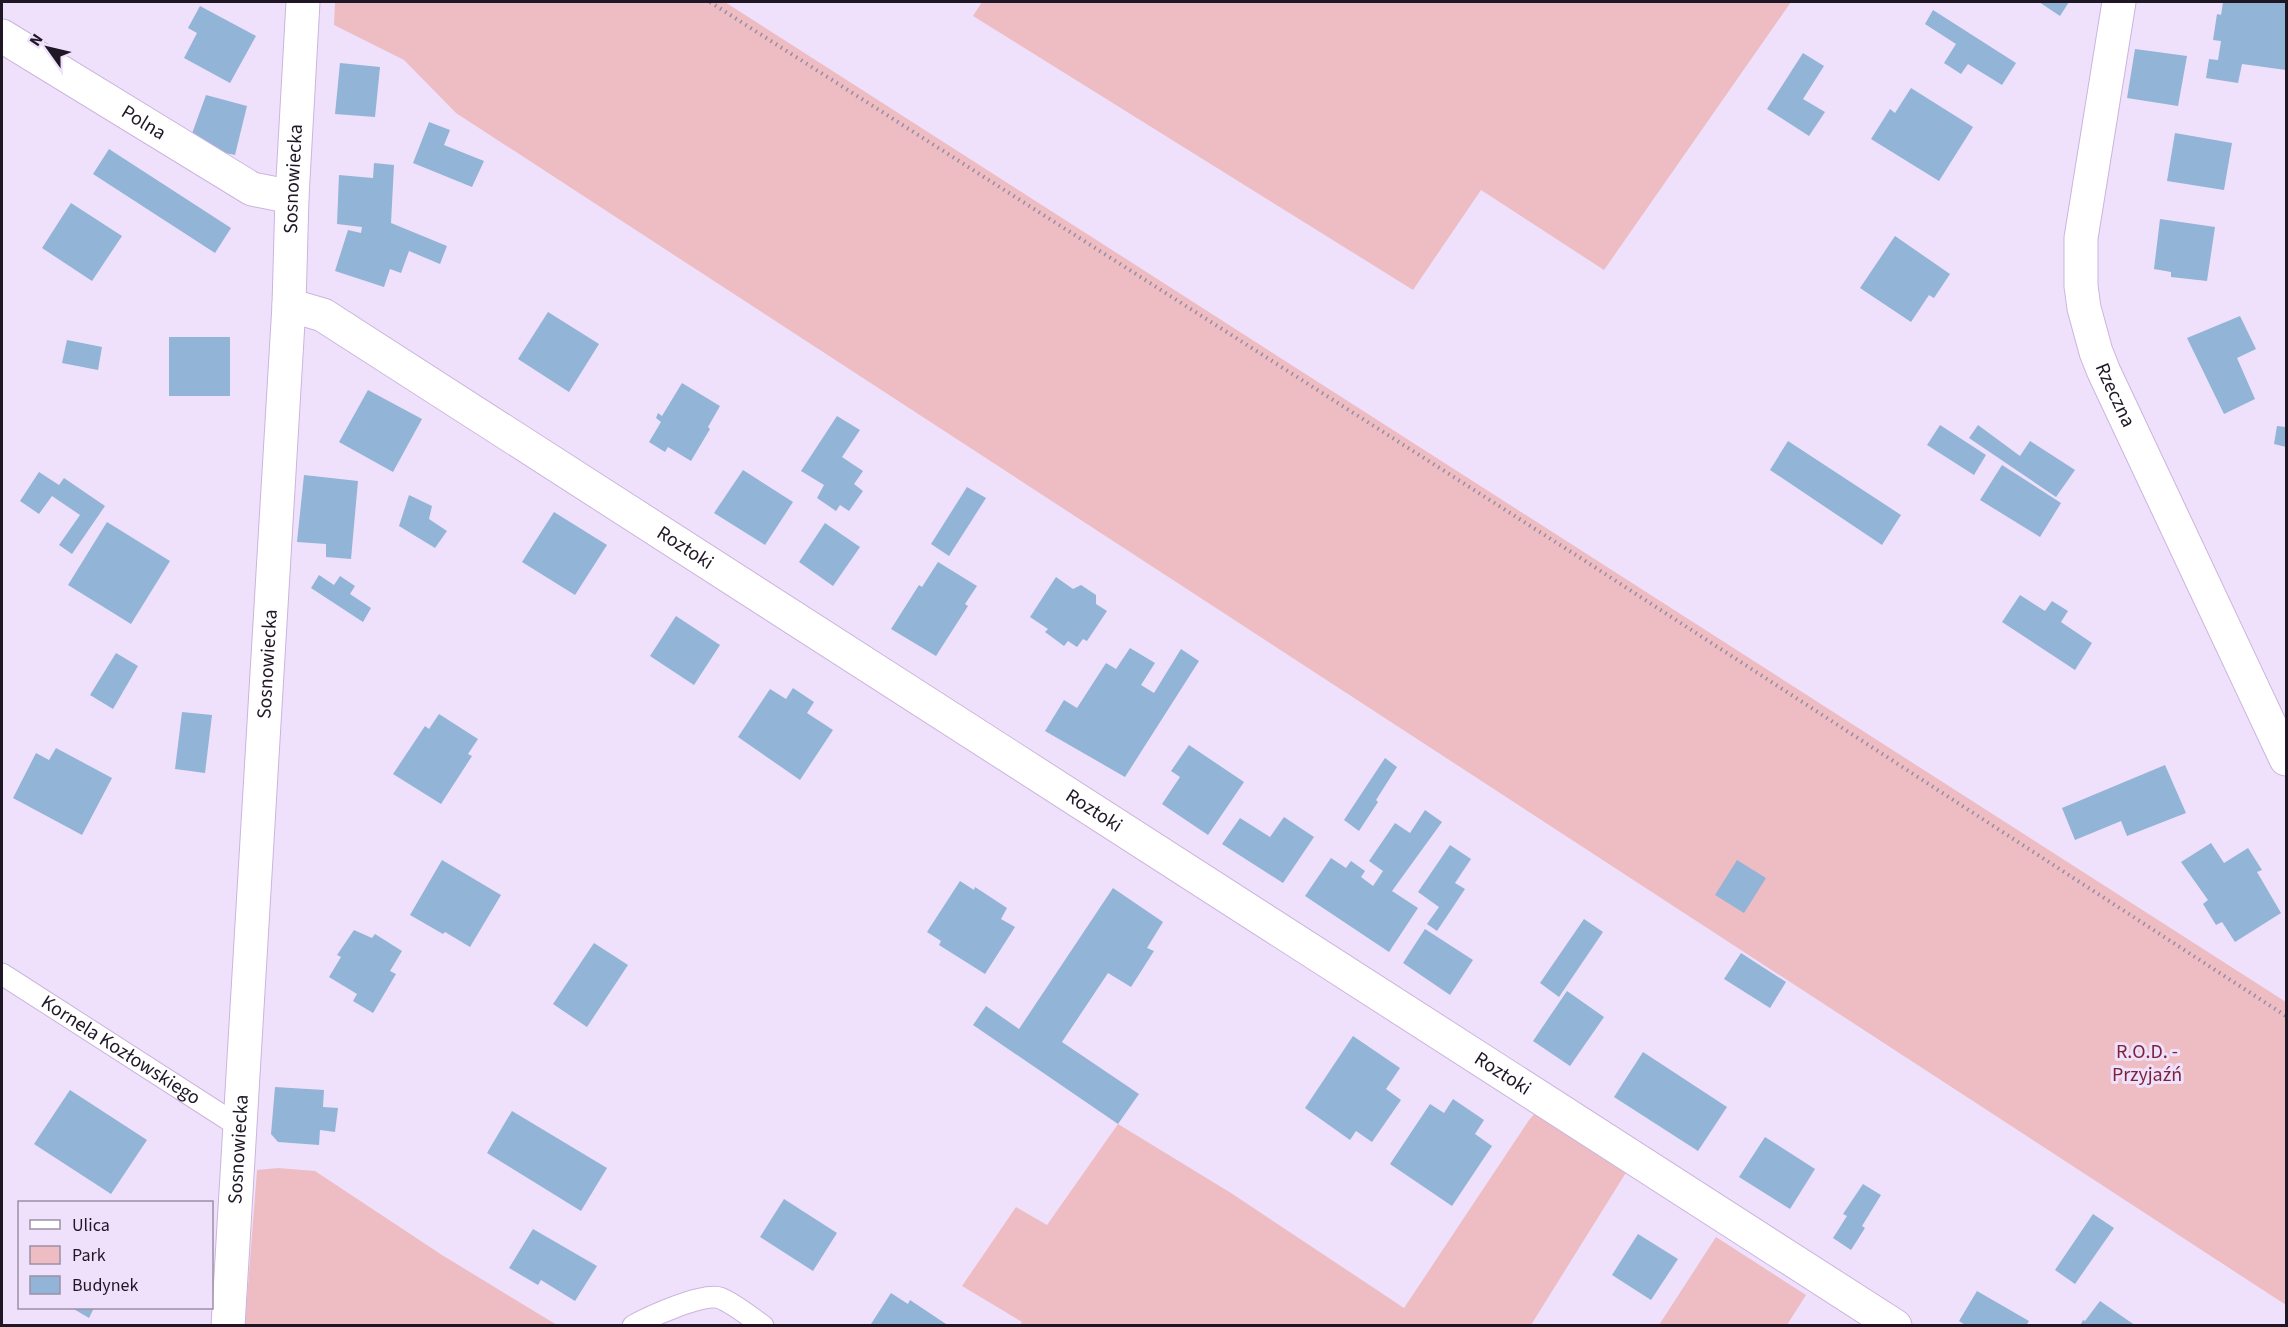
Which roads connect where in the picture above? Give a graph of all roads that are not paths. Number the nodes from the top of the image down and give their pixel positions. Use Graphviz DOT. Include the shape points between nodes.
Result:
graph roads {
  1 [pos="303,2"];
  2 [pos="2119,2"];
  3 [pos="2,36"];
  4 [pos="292,197"];
  5 [pos="289,305"];
  6 [pos="2286,759"];
  7 [pos="2,974"];
  8 [pos="240,1127"];
  9 [pos="228,1326"];
  10 [pos="633,1326"];
  11 [pos="763,1326"];
  12 [pos="1895,1326"];
  1 -- 4 [label="street, Sosnowiecka"];
  2 -- 6 [label="street, Rzeczna" via="2081,238 2084,308 2104,372"];
  3 -- 4 [label="street, Polna" via="252,189"];
  4 -- 5 [label="street, Sosnowiecka"];
  5 -- 8 [label="street, Sosnowiecka"];
  5 -- 12 [label="street, Roztoki" via="323,315"];
  7 -- 8 [label="lane, Kornela Kozłowskiego"];
  8 -- 9 [label="street, Sosnowiecka"];
  10 -- 11 [label="lane" via="709,1296 720,1298"];
}
